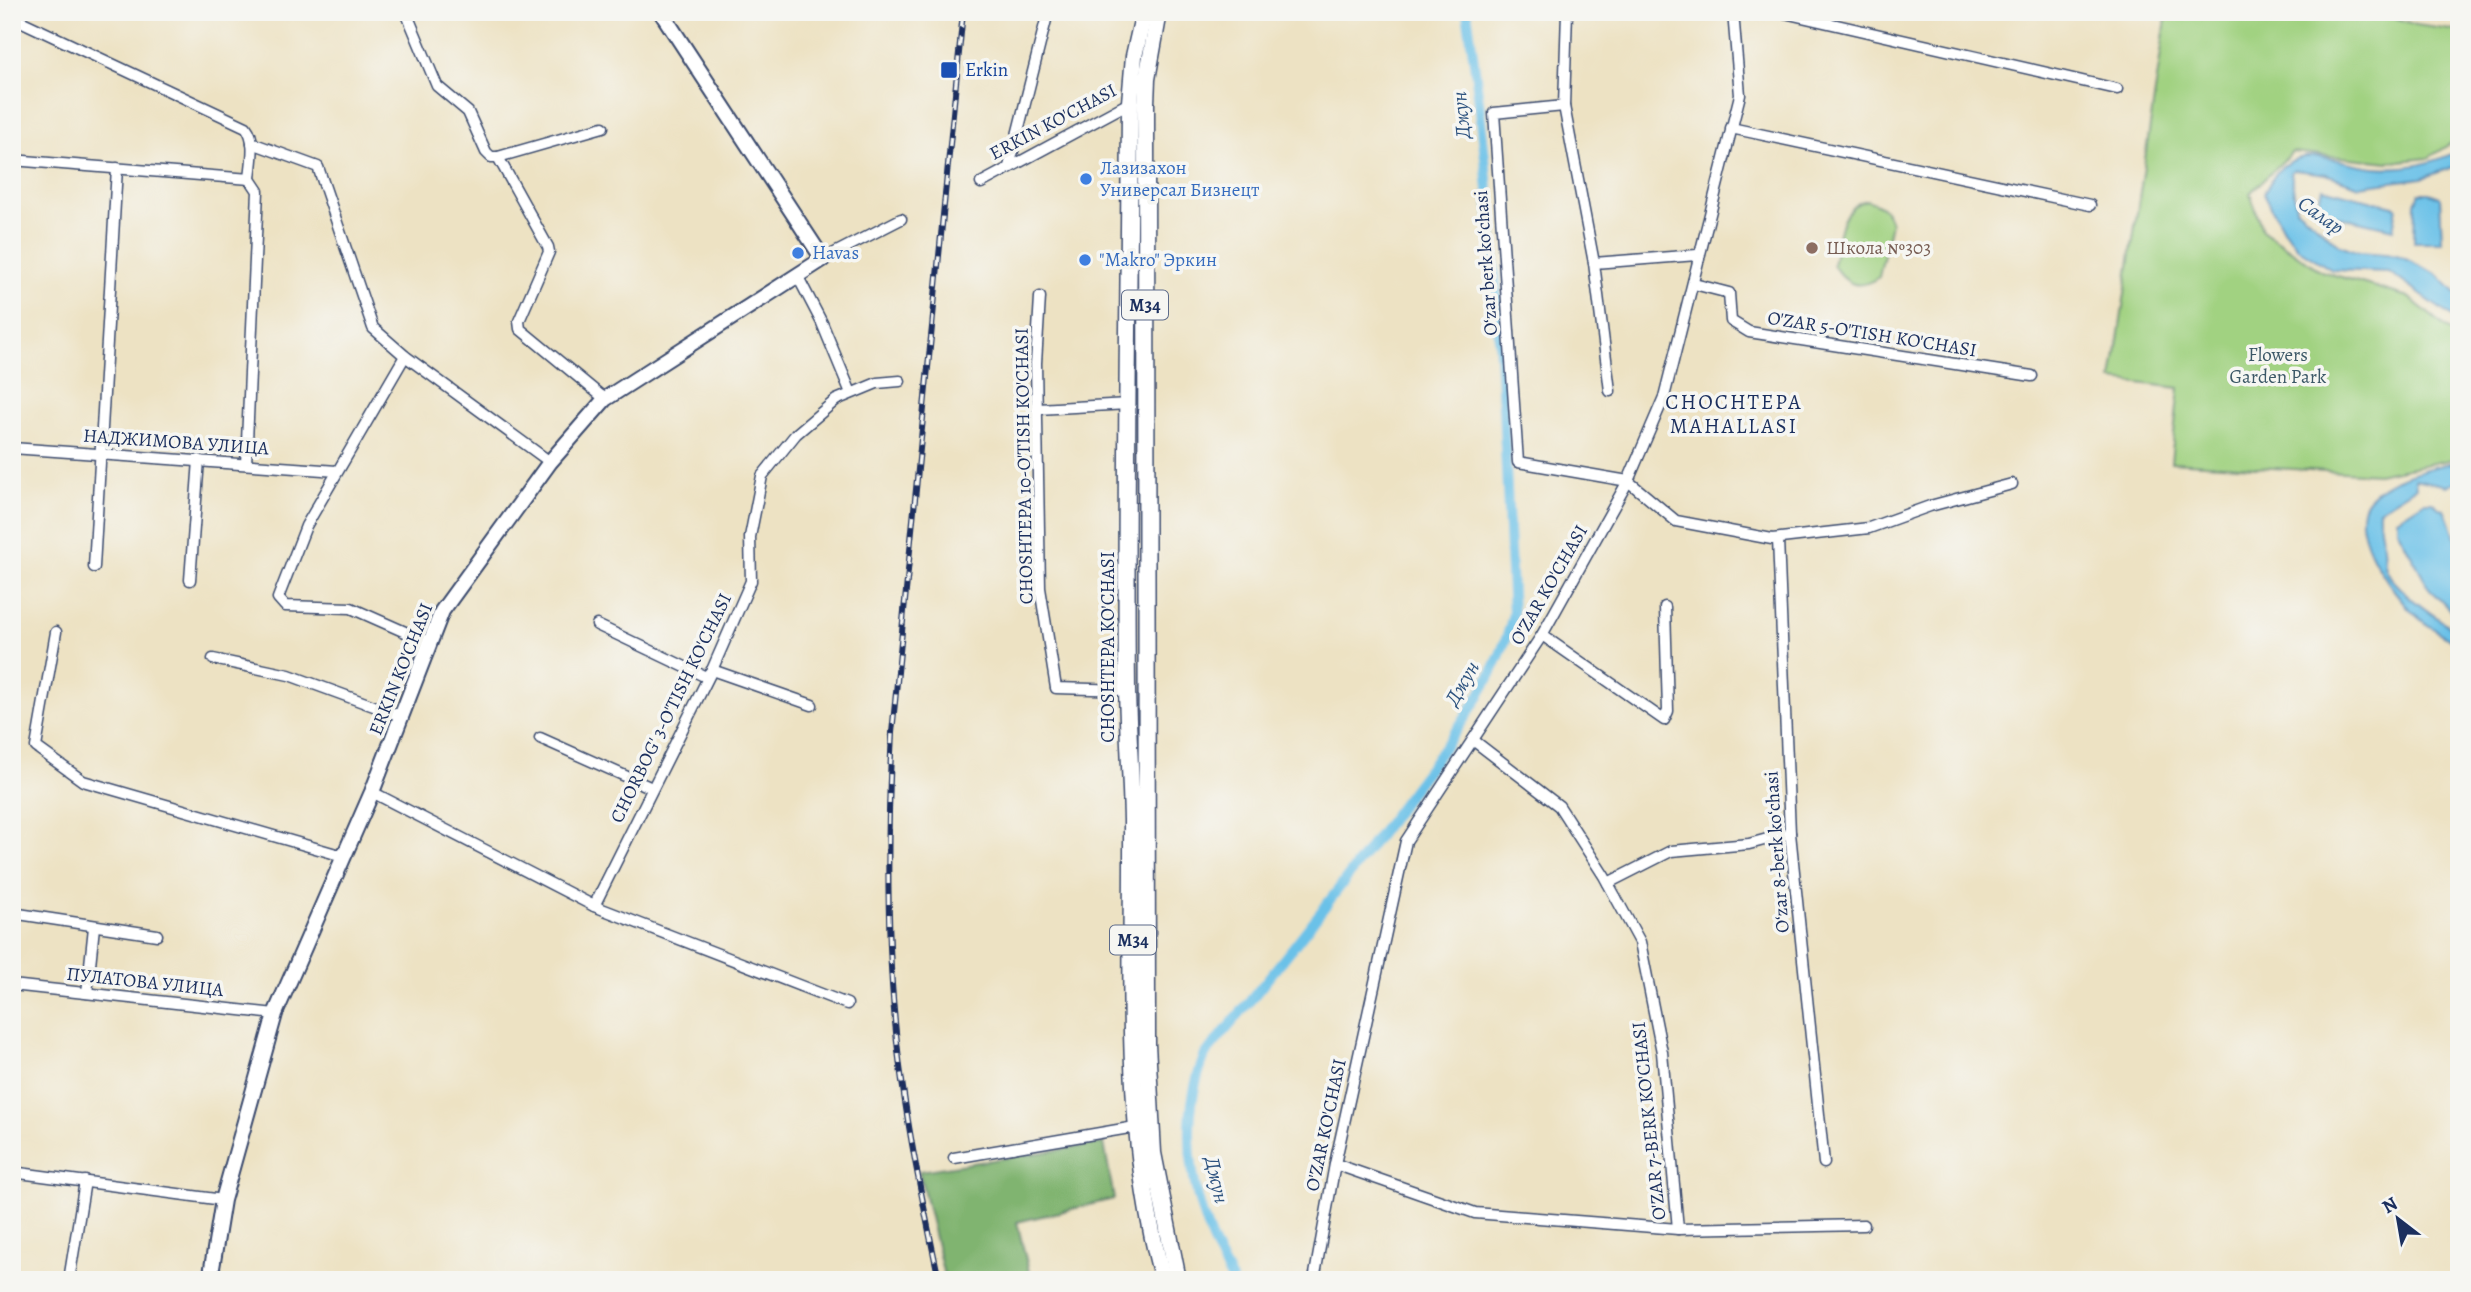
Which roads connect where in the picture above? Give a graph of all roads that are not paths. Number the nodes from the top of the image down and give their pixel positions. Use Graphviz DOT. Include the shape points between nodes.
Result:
graph roads {
  1 [pos="406,12"];
  2 [pos="661,12"];
  3 [pos="1048,12"];
  4 [pos="1144,12"];
  5 [pos="1159,12"];
  6 [pos="1567,12"];
  7 [pos="1733,12"];
  8 [pos="1780,12"];
  9 [pos="12,17"];
  10 [pos="2117,89"];
  11 [pos="1138,103"];
  12 [pos="1563,106"];
  13 [pos="603,127"];
  14 [pos="1731,128"];
  15 [pos="252,143"];
  16 [pos="498,157"];
  17 [pos="12,160"];
  18 [pos="1009,167"];
  19 [pos="117,168"];
  20 [pos="250,180"];
  21 [pos="981,183"];
  22 [pos="2090,205"];
  23 [pos="901,219"];
  24 [pos="1698,255"];
  25 [pos="823,258"];
  26 [pos="1594,263"];
  27 [pos="797,275"];
  28 [pos="1694,284"];
  29 [pos="1041,297"];
  30 [pos="405,356"];
  31 [pos="2032,376"];
  32 [pos="900,381"];
  33 [pos="1611,391"];
  34 [pos="851,393"];
  35 [pos="605,399"];
  36 [pos="1128,404"];
  37 [pos="1038,409"];
  38 [pos="12,448"];
  39 [pos="100,453"];
  40 [pos="200,460"];
  41 [pos="550,462"];
  42 [pos="246,464"];
  43 [pos="337,471"];
  44 [pos="1628,481"];
  45 [pos="2012,484"];
  46 [pos="1778,539"];
  47 [pos="94,567"];
  48 [pos="190,580"];
  49 [pos="1136,598"];
  50 [pos="1665,607"];
  51 [pos="597,625"];
  52 [pos="55,632"];
  53 [pos="1542,635"];
  54 [pos="430,643"];
  55 [pos="213,659"];
  56 [pos="712,670"];
  57 [pos="1127,690"];
  58 [pos="811,705"];
  59 [pos="401,716"];
  60 [pos="540,738"];
  61 [pos="1473,740"];
  62 [pos="652,788"];
  63 [pos="372,792"];
  64 [pos="1790,833"];
  65 [pos="344,856"];
  66 [pos="1608,883"];
  67 [pos="594,906"];
  68 [pos="12,913"];
  69 [pos="94,927"];
  70 [pos="158,934"];
  71 [pos="12,985"];
  72 [pos="87,993"];
  73 [pos="847,1004"];
  74 [pos="275,1014"];
  75 [pos="1135,1127"];
  76 [pos="954,1158"];
  77 [pos="1824,1163"];
  78 [pos="1335,1164"];
  79 [pos="12,1172"];
  80 [pos="85,1181"];
  81 [pos="223,1200"];
  82 [pos="1864,1225"];
  83 [pos="1678,1229"];
  84 [pos="69,1280"];
  85 [pos="210,1280"];
  86 [pos="1163,1280"];
  87 [pos="1178,1280"];
  88 [pos="1314,1280"];
  1 -- 16 [label="street" via="436,86 467,112 486,152"];
  2 -- 25 [label="main road"];
  3 -- 18 [label="street"];
  4 -- 11 [label="main road, CHOSHTEPA KO'CHASI / M34" via="1134,56"];
  5 -- 11 [label="main road, CHOSHTEPA KO'CHASI / M34"];
  6 -- 12 [label="street"];
  7 -- 14 [label="street, O'ZAR KO'CHASI" via="1740,95"];
  8 -- 10 [label="street"];
  9 -- 15 [label="street" via="246,127"];
  11 -- 18 [label="street, ERKIN KO'CHASI"];
  11 -- 36 [label="main road, CHOSHTEPA KO'CHASI / M34"];
  11 -- 49 [label="main road, CHOSHTEPA KO'CHASI / M34"];
  12 -- 26 [label="street"];
  12 -- 44 [label="street, Oʻzar berk koʻchasi" via="1494,113 1518,462"];
  13 -- 16 [label="street"];
  14 -- 22 [label="street"];
  14 -- 24 [label="street, O'ZAR KO'CHASI"];
  15 -- 20 [label="street"];
  15 -- 30 [label="street" via="318,167 373,328"];
  16 -- 35 [label="street" via="550,252 518,325"];
  17 -- 19 [label="street"];
  18 -- 21 [label="street, ERKIN KO'CHASI"];
  19 -- 20 [label="street"];
  19 -- 39 [label="street"];
  20 -- 42 [label="street" via="258,191"];
  23 -- 25 [label="street, ERKIN KO'CHASI"];
  24 -- 26 [label="street"];
  24 -- 28 [label="street, O'ZAR KO'CHASI"];
  25 -- 27 [label="main road, ERKIN KO'CHASI"];
  26 -- 33 [label="street"];
  27 -- 34 [label="street"];
  27 -- 35 [label="main road, ERKIN KO'CHASI"];
  28 -- 31 [label="street, O'ZAR 5-O'TISH KO'CHASI" via="1729,293 1731,321 1749,332"];
  28 -- 44 [label="street, O'ZAR KO'CHASI" via="1664,397"];
  29 -- 37 [label="street, CHOSHTEPA 10-O'TISH KO'CHASI"];
  30 -- 41 [label="street"];
  30 -- 43 [label="street"];
  32 -- 34 [label="street, CHORBOG' 3-O'TISH KO'CHASI" via="877,383"];
  34 -- 56 [label="street, CHORBOG' 3-O'TISH KO'CHASI" via="815,415 762,476 750,537 751,581"];
  35 -- 41 [label="main road, ERKIN KO'CHASI"];
  36 -- 37 [label="street"];
  36 -- 49 [label="main road, CHOSHTEPA KO'CHASI / M34"];
  37 -- 57 [label="street, CHOSHTEPA 10-O'TISH KO'CHASI" via="1040,588 1056,688"];
  38 -- 39 [label="street, НАДЖИМОВА УЛИЦА"];
  39 -- 40 [label="street, НАДЖИМОВА УЛИЦА"];
  39 -- 47 [label="street"];
  40 -- 42 [label="street, НАДЖИМОВА УЛИЦА"];
  40 -- 48 [label="street"];
  41 -- 54 [label="main road, ERKIN KO'CHASI" via="442,611"];
  42 -- 43 [label="street, НАДЖИМОВА УЛИЦА"];
  43 -- 54 [label="street" via="306,526 279,601 285,606 351,608"];
  44 -- 46 [label="street" via="1675,522"];
  44 -- 53 [label="street, O'ZAR KO'CHASI"];
  45 -- 46 [label="street" via="1869,528"];
  46 -- 64 [label="street, Oʻzar 8-berk koʻchasi"];
  49 -- 57 [label="main road, CHOSHTEPA KO'CHASI / M34"];
  49 -- 87 [label="main road, CHOSHTEPA KO'CHASI / M34" via="1148,1098 1159,1191"];
  50 -- 53 [label="street" via="1668,711 1664,720"];
  51 -- 56 [label="street" via="706,677"];
  52 -- 65 [label="street" via="36,747 83,781"];
  53 -- 61 [label="street, O'ZAR KO'CHASI"];
  54 -- 59 [label="main road, ERKIN KO'CHASI"];
  55 -- 59 [label="street" via="289,675"];
  56 -- 58 [label="street"];
  56 -- 62 [label="street, CHORBOG' 3-O'TISH KO'CHASI"];
  57 -- 75 [label="main road, CHOSHTEPA KO'CHASI / M34"];
  59 -- 63 [label="main road, ERKIN KO'CHASI"];
  60 -- 62 [label="street"];
  61 -- 66 [label="street, O'ZAR 7-BERK KO'CHASI" via="1559,806"];
  61 -- 78 [label="street, O'ZAR KO'CHASI" via="1406,841"];
  62 -- 67 [label="street, CHORBOG' 3-O'TISH KO'CHASI"];
  63 -- 65 [label="main road, ERKIN KO'CHASI"];
  63 -- 67 [label="street"];
  64 -- 66 [label="street" via="1749,844 1671,851"];
  64 -- 77 [label="street, Oʻzar 8-berk koʻchasi"];
  65 -- 74 [label="main road, ERKIN KO'CHASI"];
  66 -- 83 [label="street, O'ZAR 7-BERK KO'CHASI" via="1640,942 1662,1052"];
  67 -- 73 [label="street"];
  68 -- 69 [label="street"];
  69 -- 70 [label="street"];
  69 -- 72 [label="street"];
  71 -- 72 [label="street, ПУЛАТОВА УЛИЦА"];
  72 -- 74 [label="street, ПУЛАТОВА УЛИЦА"];
  74 -- 81 [label="main road, ERKIN KO'CHASI"];
  75 -- 76 [label="street"];
  75 -- 86 [label="main road, CHOSHTEPA KO'CHASI / M34"];
  78 -- 83 [label="street" via="1475,1213"];
  78 -- 88 [label="street, O'ZAR KO'CHASI"];
  79 -- 80 [label="street"];
  80 -- 81 [label="street"];
  80 -- 84 [label="street"];
  81 -- 85 [label="main road, ERKIN KO'CHASI"];
  82 -- 83 [label="street"];
}
